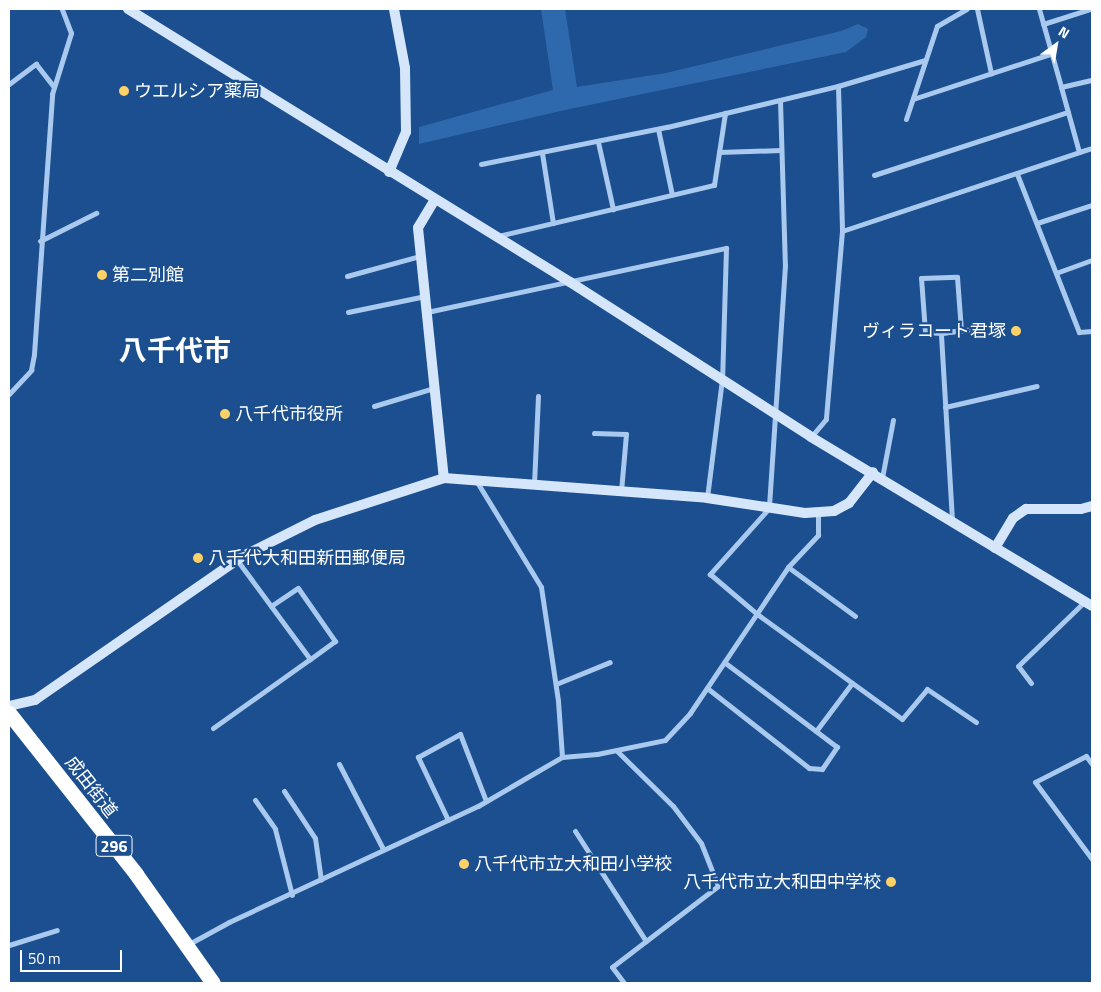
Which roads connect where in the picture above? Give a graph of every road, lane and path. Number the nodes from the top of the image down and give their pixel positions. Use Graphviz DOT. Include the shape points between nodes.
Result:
graph roads {
  1 [pos="62,9"];
  2 [pos="128,9"];
  3 [pos="394,9"];
  4 [pos="966,9"];
  5 [pos="978,9"];
  6 [pos="1039,9"];
  7 [pos="1090,9"];
  8 [pos="1043,24"];
  9 [pos="1050,54"];
  10 [pos="925,60"];
  11 [pos="991,73"];
  12 [pos="1092,80"];
  13 [pos="9,84"];
  14 [pos="838,86"];
  15 [pos="54,87"];
  16 [pos="1061,87"];
  17 [pos="913,99"];
  18 [pos="780,100"];
  19 [pos="1068,112"];
  20 [pos="725,113"];
  21 [pos="906,120"];
  22 [pos="658,129"];
  23 [pos="598,142"];
  24 [pos="1092,148"];
  25 [pos="781,150"];
  26 [pos="719,152"];
  27 [pos="1080,152"];
  28 [pos="542,153"];
  29 [pos="481,164"];
  30 [pos="389,172"];
  31 [pos="1017,174"];
  32 [pos="874,175"];
  33 [pos="672,195"];
  34 [pos="434,200"];
  35 [pos="1092,205"];
  36 [pos="613,209"];
  37 [pos="96,213"];
  38 [pos="553,223"];
  39 [pos="1037,223"];
  40 [pos="842,231"];
  41 [pos="495,237"];
  42 [pos="40,241"];
  43 [pos="420,256"];
  44 [pos="1092,260"];
  45 [pos="1056,272"];
  46 [pos="347,276"];
  47 [pos="570,282"];
  48 [pos="425,296"];
  49 [pos="348,312"];
  50 [pos="427,312"];
  51 [pos="980,328"];
  52 [pos="1092,331"];
  53 [pos="941,333"];
  54 [pos="722,379"];
  55 [pos="1037,386"];
  56 [pos="435,388"];
  57 [pos="9,394"];
  58 [pos="538,396"];
  59 [pos="374,406"];
  60 [pos="945,407"];
  61 [pos="775,413"];
  62 [pos="893,420"];
  63 [pos="594,433"];
  64 [pos="812,437"];
  65 [pos="878,475"];
  66 [pos="444,478"];
  67 [pos="476,480"];
  68 [pos="534,484"];
  69 [pos="621,491"];
  70 [pos="707,498"];
  71 [pos="1092,506"];
  72 [pos="768,508"];
  73 [pos="818,513"];
  74 [pos="952,521"];
  75 [pos="995,548"];
  76 [pos="237,560"];
  77 [pos="788,567"];
  78 [pos="1088,604"];
  79 [pos="271,606"];
  80 [pos="757,614"];
  81 [pos="855,616"];
  82 [pos="310,659"];
  83 [pos="610,662"];
  84 [pos="724,662"];
  85 [pos="852,683"];
  86 [pos="1031,683"];
  87 [pos="556,684"];
  88 [pos="707,688"];
  89 [pos="9,706"];
  90 [pos="9,713"];
  91 [pos="976,722"];
  92 [pos="213,728"];
  93 [pos="816,731"];
  94 [pos="617,751"];
  95 [pos="562,757"];
  96 [pos="339,764"];
  97 [pos="1092,764"];
  98 [pos="284,791"];
  99 [pos="255,800"];
  100 [pos="486,801"];
  101 [pos="448,820"];
  102 [pos="575,831"];
  103 [pos="383,849"];
  104 [pos="1092,858"];
  105 [pos="321,880"];
  106 [pos="292,895"];
  107 [pos="57,930"];
  108 [pos="646,941"];
  109 [pos="9,945"];
  110 [pos="187,945"];
  111 [pos="213,983"];
  112 [pos="624,983"];
  1 -- 15 [label="street" via="71,33"];
  2 -- 30 [label="street"];
  3 -- 30 [label="street" via="405,68 406,132"];
  4 -- 10 [label="street" via="937,26"];
  5 -- 11 [label="street"];
  6 -- 8 [label="street"];
  7 -- 8 [label="street"];
  8 -- 9 [label="street"];
  9 -- 11 [label="street"];
  9 -- 16 [label="street"];
  10 -- 14 [label="street"];
  10 -- 17 [label="street"];
  11 -- 17 [label="street"];
  12 -- 16 [label="street"];
  13 -- 15 [label="street" via="36,64"];
  14 -- 18 [label="street"];
  14 -- 40 [label="street"];
  15 -- 42 [label="street"];
  16 -- 19 [label="street"];
  17 -- 21 [label="street"];
  18 -- 20 [label="street"];
  18 -- 25 [label="street"];
  19 -- 27 [label="street"];
  19 -- 32 [label="street"];
  20 -- 22 [label="street"];
  20 -- 26 [label="street"];
  22 -- 23 [label="street"];
  22 -- 33 [label="street"];
  23 -- 28 [label="street"];
  23 -- 36 [label="street"];
  24 -- 27 [label="street"];
  25 -- 26 [label="street"];
  25 -- 61 [label="street" via="785,265"];
  26 -- 33 [label="street" via="714,185"];
  27 -- 31 [label="street"];
  28 -- 29 [label="street"];
  28 -- 38 [label="street"];
  30 -- 34 [label="street"];
  31 -- 39 [label="street"];
  31 -- 40 [label="street"];
  33 -- 36 [label="street"];
  34 -- 41 [label="street"];
  34 -- 43 [label="street" via="418,228"];
  35 -- 39 [label="street"];
  36 -- 38 [label="street"];
  37 -- 42 [label="street"];
  38 -- 41 [label="street"];
  39 -- 45 [label="street"];
  40 -- 64 [label="street" via="826,419"];
  41 -- 47 [label="street"];
  42 -- 57 [label="street" via="31,370"];
  43 -- 46 [label="street"];
  43 -- 48 [label="street"];
  44 -- 45 [label="street"];
  45 -- 52 [label="street" via="1079,332"];
  47 -- 50 [label="street"];
  47 -- 54 [label="street"];
  47 -- 54 [label="street" via="726,248"];
  48 -- 49 [label="street"];
  48 -- 50 [label="street"];
  50 -- 56 [label="street"];
  51 -- 53 [label="street"];
  53 -- 53 [label="street" via="925,332 921,278 957,277 961,330"];
  53 -- 60 [label="street"];
  54 -- 61 [label="street"];
  54 -- 70 [label="street"];
  55 -- 60 [label="street"];
  56 -- 59 [label="street"];
  56 -- 66 [label="street"];
  58 -- 68 [label="street"];
  60 -- 74 [label="street"];
  61 -- 64 [label="street"];
  61 -- 72 [label="street"];
  62 -- 65 [label="street"];
  63 -- 69 [label="street" via="626,434"];
  64 -- 65 [label="street"];
  65 -- 73 [label="street" via="849,503 834,511"];
  65 -- 74 [label="street"];
  66 -- 67 [label="street"];
  66 -- 76 [label="street" via="315,520"];
  67 -- 68 [label="street"];
  67 -- 87 [label="street" via="541,587"];
  68 -- 69 [label="street"];
  69 -- 70 [label="street"];
  70 -- 72 [label="street"];
  71 -- 75 [label="street" via="1026,509 1013,518"];
  72 -- 73 [label="street"];
  72 -- 80 [label="street" via="710,574"];
  73 -- 77 [label="street" via="818,535"];
  74 -- 75 [label="street"];
  75 -- 78 [label="street"];
  76 -- 79 [label="street"];
  76 -- 89 [label="street" via="35,700"];
  77 -- 80 [label="street"];
  77 -- 81 [label="street"];
  78 -- 86 [label="street" via="1018,666"];
  79 -- 82 [label="street"];
  79 -- 82 [label="street" via="298,588 335,640"];
  80 -- 84 [label="street"];
  80 -- 85 [label="street"];
  82 -- 92 [label="street"];
  83 -- 87 [label="street"];
  84 -- 88 [label="street"];
  84 -- 93 [label="street"];
  85 -- 91 [label="street" via="902,719 926,689"];
  85 -- 93 [label="street"];
  87 -- 95 [label="street"];
  88 -- 93 [label="street" via="809,768 822,769 837,746"];
  88 -- 94 [label="street" via="678,729 665,740"];
  90 -- 110 [label="highway, 成田街道 / 296" via="136,874"];
  94 -- 95 [label="street"];
  94 -- 108 [label="street" via="673,806 701,843 718,886"];
  95 -- 100 [label="street"];
  96 -- 103 [label="street"];
  97 -- 104 [label="street" via="1086,756 1035,782"];
  98 -- 105 [label="street" via="315,838"];
  99 -- 106 [label="street" via="275,829"];
  100 -- 101 [label="street"];
  100 -- 101 [label="street" via="460,734 418,757"];
  101 -- 103 [label="street"];
  102 -- 108 [label="street"];
  103 -- 105 [label="street"];
  105 -- 106 [label="street"];
  106 -- 110 [label="street" via="229,922"];
  107 -- 109 [label="street"];
  108 -- 112 [label="street" via="612,967"];
  110 -- 111 [label="highway, 成田街道 / 296"];
}
